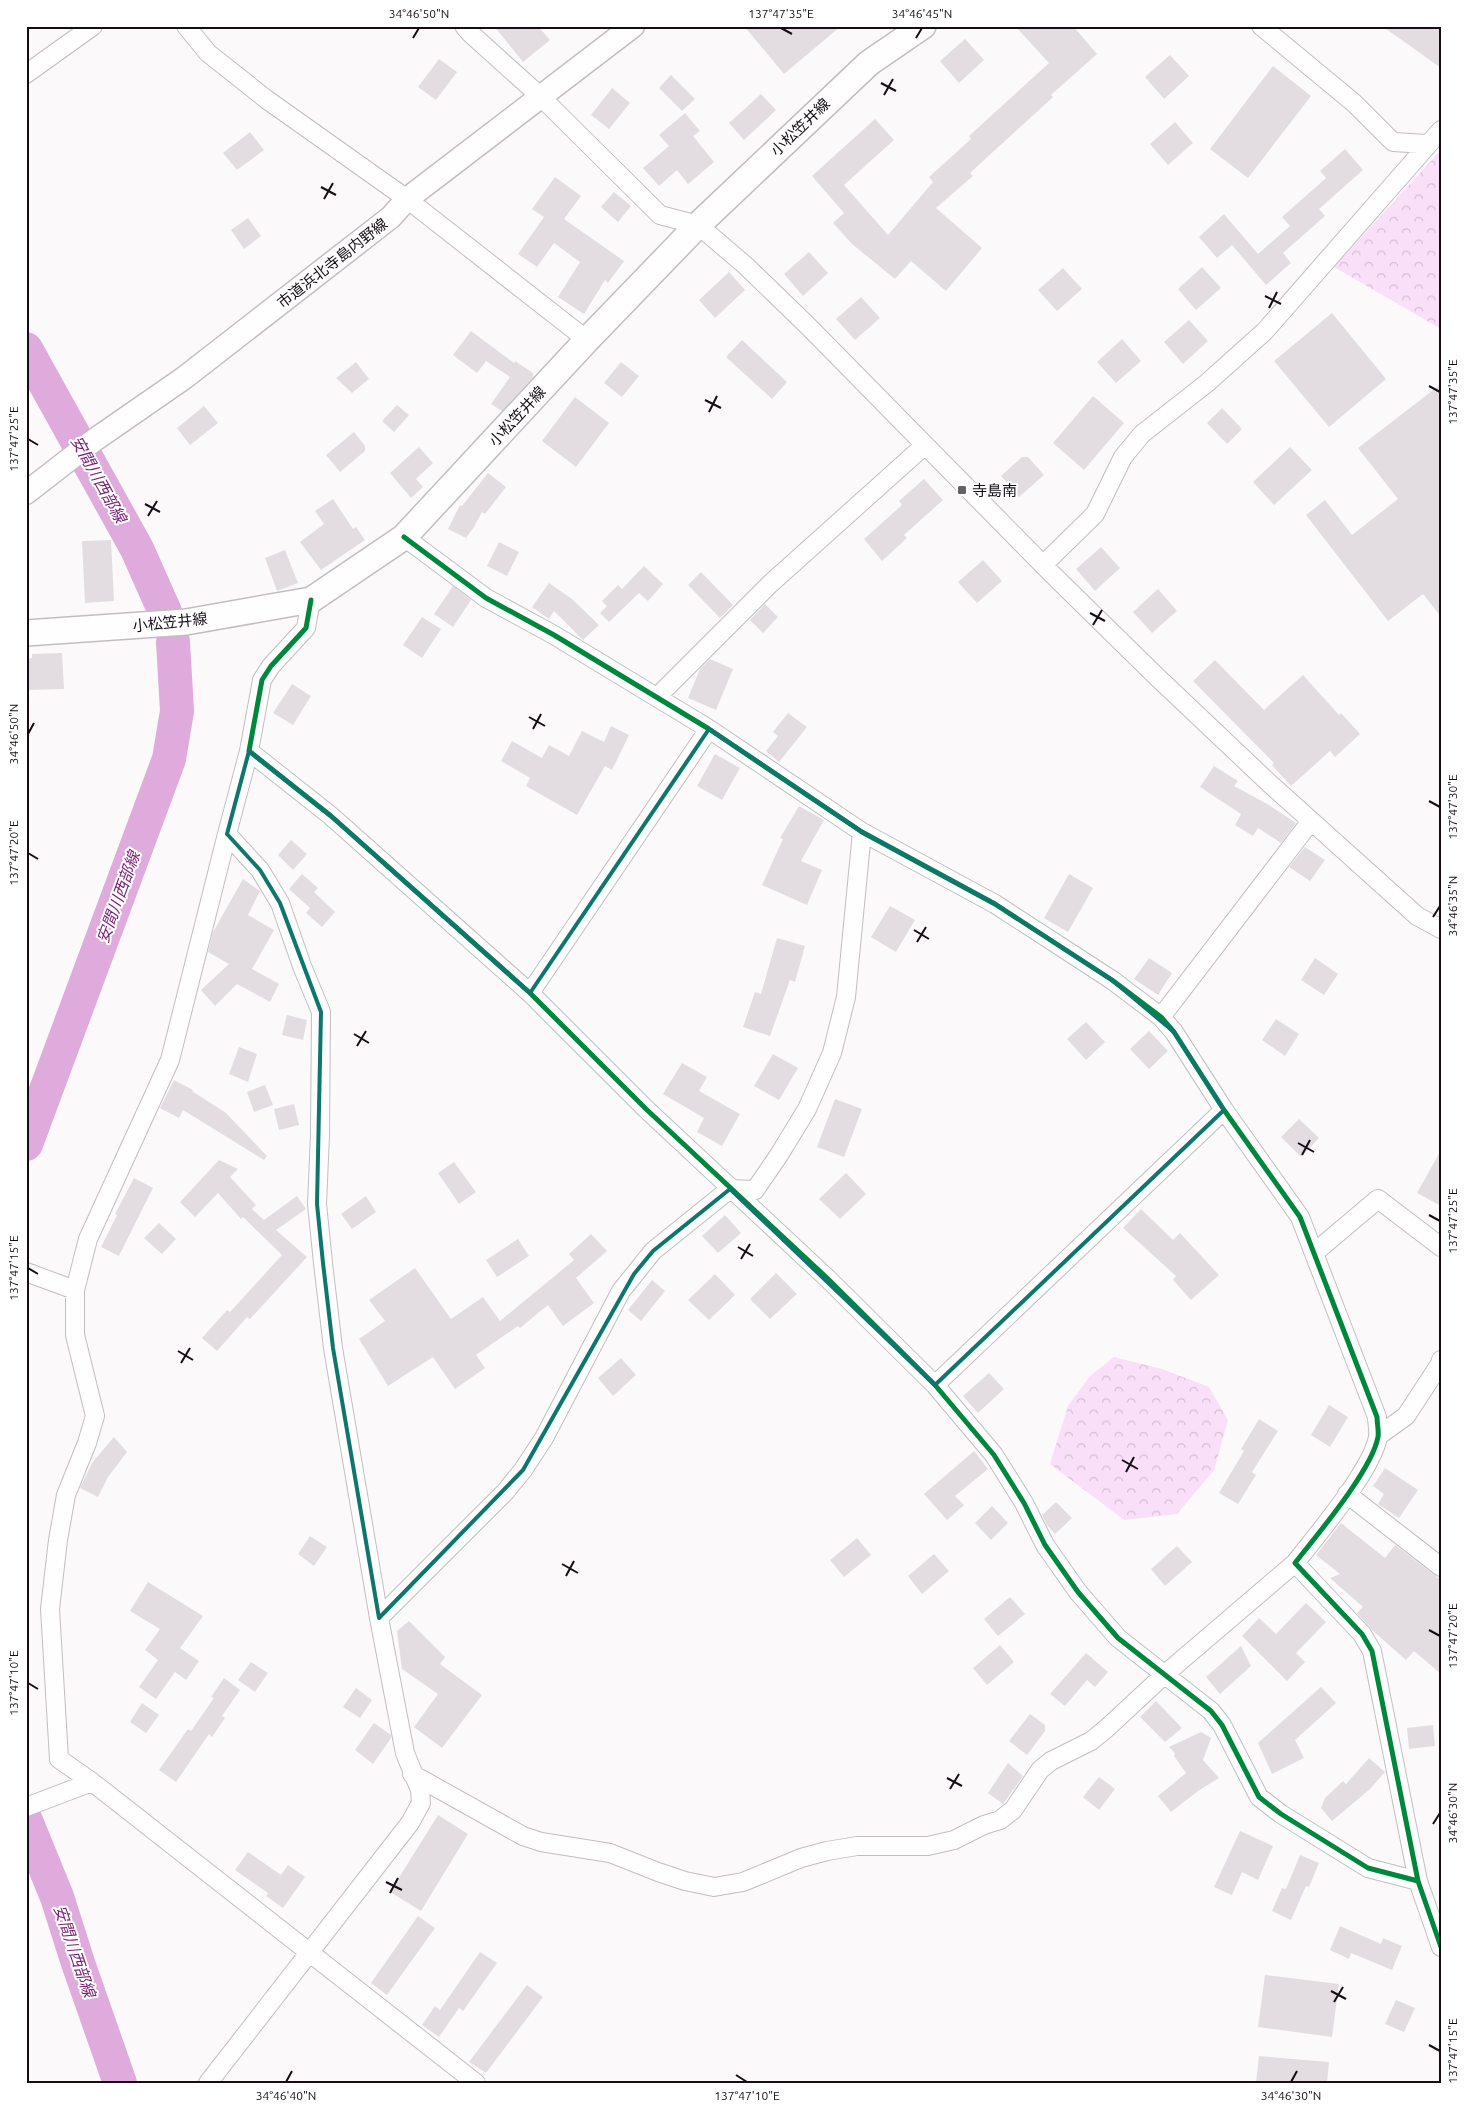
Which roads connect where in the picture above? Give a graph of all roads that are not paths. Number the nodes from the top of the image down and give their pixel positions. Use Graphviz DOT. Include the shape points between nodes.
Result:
graph roads {
  1 [pos="93,26"];
  2 [pos="186,26"];
  3 [pos="464,26"];
  4 [pos="633,26"];
  5 [pos="923,26"];
  6 [pos="1261,26"];
  7 [pos="26,74"];
  8 [pos="541,96"];
  9 [pos="1441,130"];
  10 [pos="1427,144"];
  11 [pos="407,199"];
  12 [pos="698,225"];
  13 [pos="587,340"];
  14 [pos="925,445"];
  15 [pos="26,493"];
  16 [pos="404,537"];
  17 [pos="1044,566"];
  18 [pos="311,600"];
  19 [pos="26,632"];
  20 [pos="657,697"];
  21 [pos="710,729"];
  22 [pos="249,751"];
  23 [pos="1312,822"];
  24 [pos="862,832"];
  25 [pos="227,834"];
  26 [pos="1441,929"];
  27 [pos="530,993"];
  28 [pos="1161,1017"];
  29 [pos="1224,1110"];
  30 [pos="730,1189"];
  31 [pos="1441,1247"];
  32 [pos="1314,1253"];
  33 [pos="26,1272"];
  34 [pos="74,1290"];
  35 [pos="1441,1360"];
  36 [pos="935,1385"];
  37 [pos="1378,1436"];
  38 [pos="1347,1494"];
  39 [pos="1295,1563"];
  40 [pos="1441,1566"];
  41 [pos="379,1618"];
  42 [pos="1164,1675"];
  43 [pos="412,1774"];
  44 [pos="92,1782"];
  45 [pos="31,1805"];
  46 [pos="1418,1881"];
  47 [pos="1441,1947"];
  48 [pos="309,1951"];
  49 [pos="210,2082"];
  50 [pos="476,2083"];
  1 -- 7 [label="street"];
  2 -- 11 [label="street" via="208,53 266,99"];
  3 -- 8 [label="street"];
  4 -- 8 [label="street, 市道浜北寺島内野線"];
  5 -- 12 [label="main road, 小松笠井線" via="868,62"];
  6 -- 10 [label="street" via="1354,103 1393,142"];
  8 -- 11 [label="street, 市道浜北寺島内野線"];
  8 -- 12 [label="street" via="660,215"];
  9 -- 10 [label="street"];
  10 -- 17 [label="street" via="1265,331 1207,383 1142,434 1123,458 1095,514"];
  11 -- 13 [label="street"];
  11 -- 15 [label="street, 市道浜北寺島内野線" via="392,217 192,372 93,441"];
  12 -- 13 [label="main road, 小松笠井線"];
  12 -- 14 [label="street" via="808,326"];
  13 -- 16 [label="main road, 小松笠井線"];
  14 -- 17 [label="street"];
  14 -- 20 [label="street" via="770,584"];
  16 -- 18 [label="main road, 小松笠井線"];
  16 -- 20 [label="street" via="486,598"];
  17 -- 23 [label="street"];
  18 -- 19 [label="main road, 小松笠井線" via="156,625"];
  18 -- 22 [label="street" via="306,628 262,680"];
  20 -- 21 [label="street"];
  21 -- 24 [label="street"];
  21 -- 27 [label="street"];
  22 -- 25 [label="street"];
  22 -- 27 [label="street" via="331,816"];
  23 -- 26 [label="street" via="1417,916"];
  23 -- 28 [label="street"];
  24 -- 28 [label="street" via="995,904 1112,980"];
  24 -- 30 [label="street" via="846,997 832,1053 807,1109 755,1190"];
  25 -- 34 [label="street" via="170,1060 88,1239"];
  25 -- 41 [label="street" via="260,870 280,903 321,1012 317,1204 322,1263 333,1348"];
  27 -- 30 [label="street"];
  28 -- 29 [label="street"];
  29 -- 32 [label="street" via="1300,1217"];
  29 -- 36 [label="street"];
  30 -- 36 [label="street" via="827,1278"];
  30 -- 41 [label="street" via="653,1251 634,1274 621,1292 544,1438 523,1470"];
  31 -- 32 [label="street" via="1378,1199"];
  32 -- 37 [label="street" via="1377,1417"];
  33 -- 34 [label="street"];
  34 -- 44 [label="street" via="76,1335 95,1416 66,1495 50,1609 59,1759"];
  35 -- 37 [label="street" via="1406,1416"];
  36 -- 42 [label="street" via="994,1456 1024,1503 1045,1545 1078,1592 1118,1638"];
  37 -- 38 [label="street" via="1371,1457"];
  38 -- 39 [label="street"];
  38 -- 40 [label="street"];
  39 -- 42 [label="street"];
  39 -- 46 [label="street" via="1362,1634 1372,1651"];
  41 -- 43 [label="street" via="405,1753"];
  42 -- 43 [label="street" via="1091,1741 1040,1770 1013,1810 1000,1820 954,1840 928,1846 857,1846 828,1851 743,1882 714,1887 685,1881 610,1853 523,1836"];
  42 -- 46 [label="street" via="1211,1711 1222,1725 1259,1797 1368,1868"];
  43 -- 48 [label="street" via="420,1790 421,1803 410,1823"];
  44 -- 45 [label="street"];
  44 -- 48 [label="street" via="193,1864"];
  46 -- 47 [label="street"];
  48 -- 49 [label="street"];
  48 -- 50 [label="street"];
}
